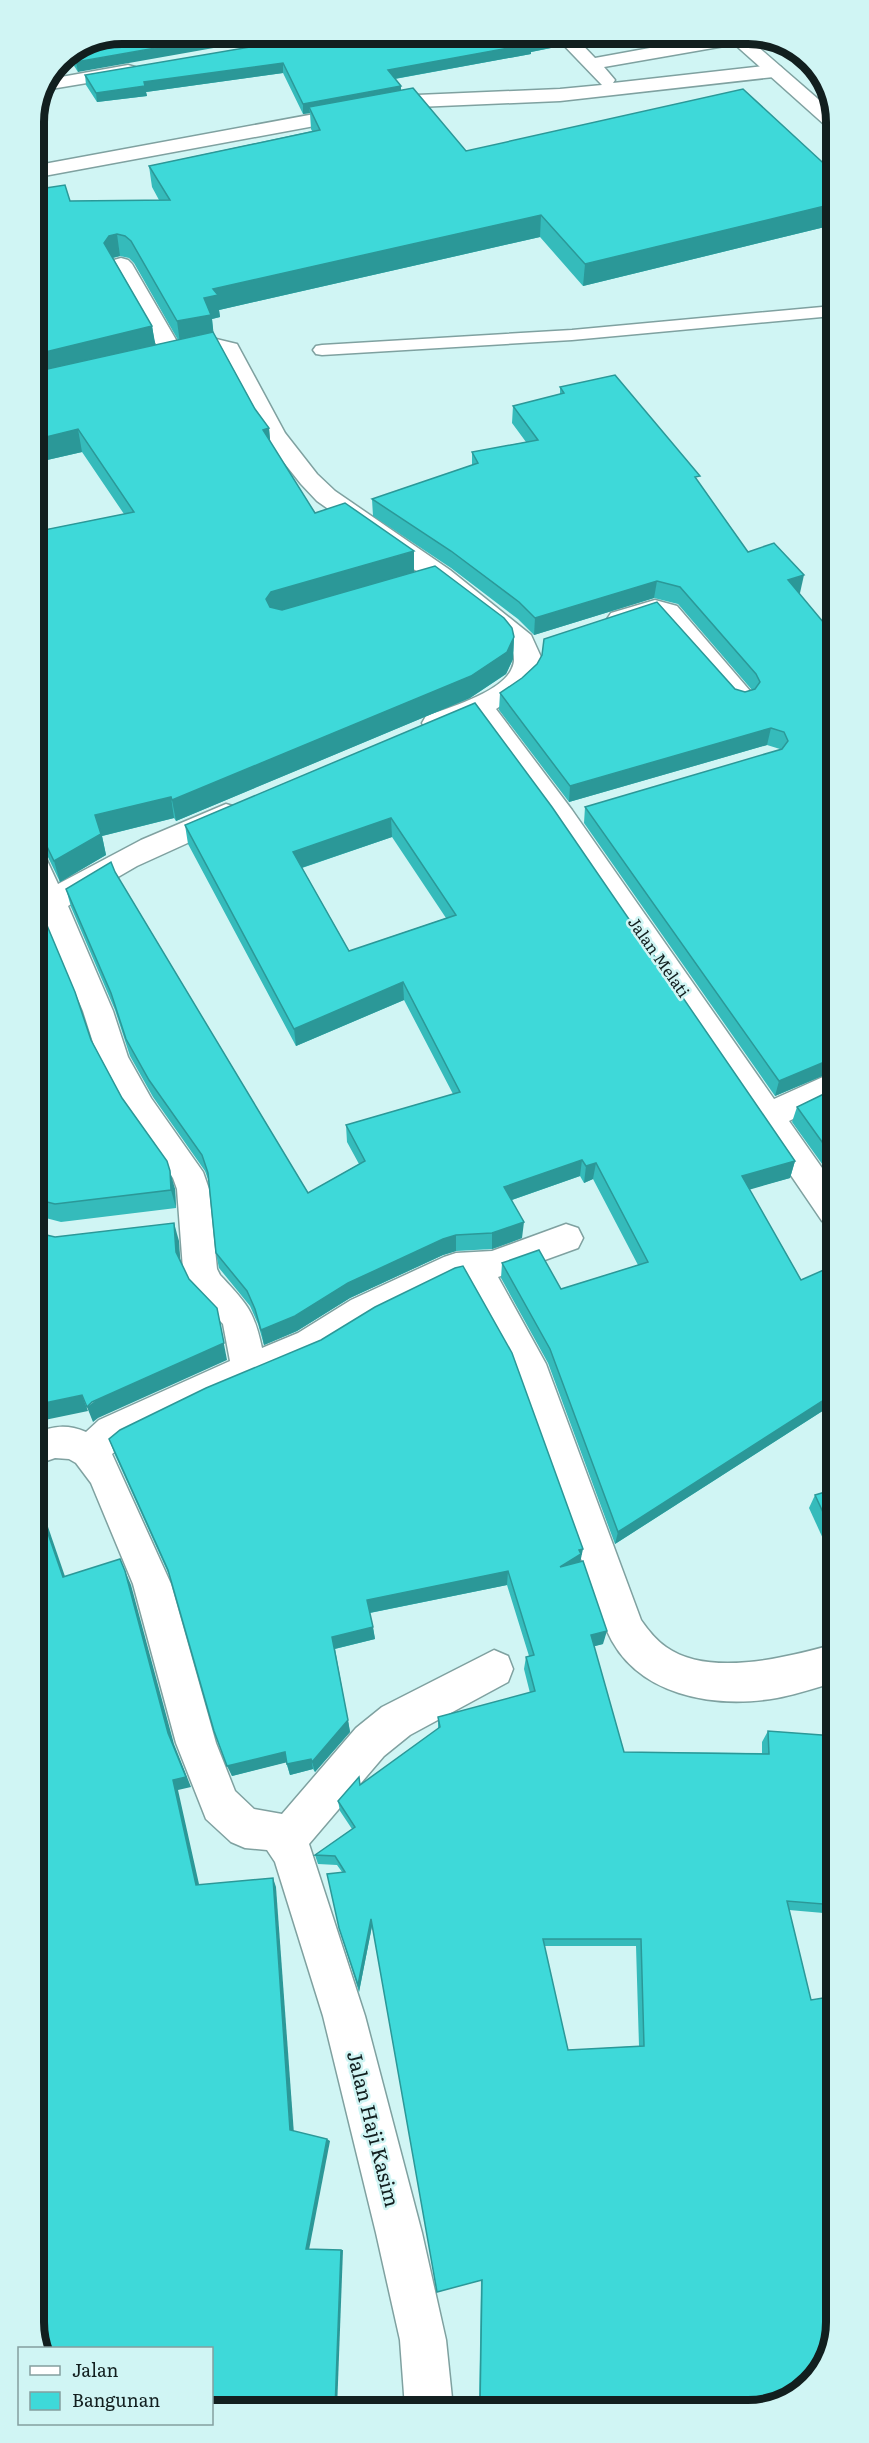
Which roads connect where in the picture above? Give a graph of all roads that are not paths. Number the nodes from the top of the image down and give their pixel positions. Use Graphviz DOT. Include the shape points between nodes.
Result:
graph roads {
  1 [pos="572,44"];
  2 [pos="693,44"];
  3 [pos="742,44"];
  4 [pos="592,64"];
  5 [pos="150,67"];
  6 [pos="774,71"];
  7 [pos="54,84"];
  8 [pos="616,90"];
  9 [pos="825,115"];
  10 [pos="44,170"];
  11 [pos="121,264"];
  12 [pos="826,312"];
  13 [pos="322,351"];
  14 [pos="441,576"];
  15 [pos="407,586"];
  16 [pos="601,625"];
  17 [pos="742,698"];
  18 [pos="480,706"];
  19 [pos="415,732"];
  20 [pos="246,805"];
  21 [pos="44,908"];
  22 [pos="44,911"];
  23 [pos="826,1089"];
  24 [pos="769,1116"];
  25 [pos="826,1199"];
  26 [pos="197,1222"];
  27 [pos="165,1226"];
  28 [pos="567,1238"];
  29 [pos="473,1265"];
  30 [pos="249,1370"];
  31 [pos="44,1446"];
  32 [pos="89,1451"];
  33 [pos="826,1665"];
  34 [pos="494,1669"];
  35 [pos="290,1848"];
  36 [pos="428,2399"];
  1 -- 4 [label="street"];
  2 -- 4 [label="street"];
  3 -- 6 [label="street"];
  4 -- 8 [label="street"];
  5 -- 7 [label="street"];
  6 -- 8 [label="street"];
  6 -- 9 [label="street"];
  8 -- 10 [label="street" via="417,101"];
  11 -- 14 [label="street" via="161,356 212,345 229,349 274,435 309,479 352,516"];
  12 -- 13 [label="lane" via="572,335"];
  14 -- 15 [label="street"];
  14 -- 18 [label="street" via="514,633 538,646 520,678"];
  16 -- 17 [label="street" via="654,609 668,612"];
  18 -- 19 [label="street"];
  18 -- 24 [label="street, Jalan Melati" via="574,814"];
  20 -- 21 [label="street" via="143,849"];
  22 -- 26 [label="street" via="98,1011 113,1058 140,1107 187,1172"];
  23 -- 24 [label="street"];
  24 -- 25 [label="street, Jalan Melati"];
  26 -- 27 [label="street"];
  26 -- 30 [label="street" via="200,1269 207,1285 239,1321"];
  28 -- 29 [label="street" via="492,1265"];
  29 -- 30 [label="street" via="442,1273 363,1311 310,1344"];
  29 -- 33 [label="street" via="529,1364 635,1647 654,1664 678,1675 715,1679 768,1680"];
  30 -- 32 [label="street" via="112,1432"];
  31 -- 32 [label="street" via="73,1443"];
  32 -- 35 [label="street" via="104,1472 152,1584 196,1743 220,1805 245,1828 275,1831"];
  34 -- 35 [label="street" via="396,1720 370,1742"];
  35 -- 36 [label="street, Jalan Haji Kasim" via="344,2016 399,2232 423,2340"];
}
